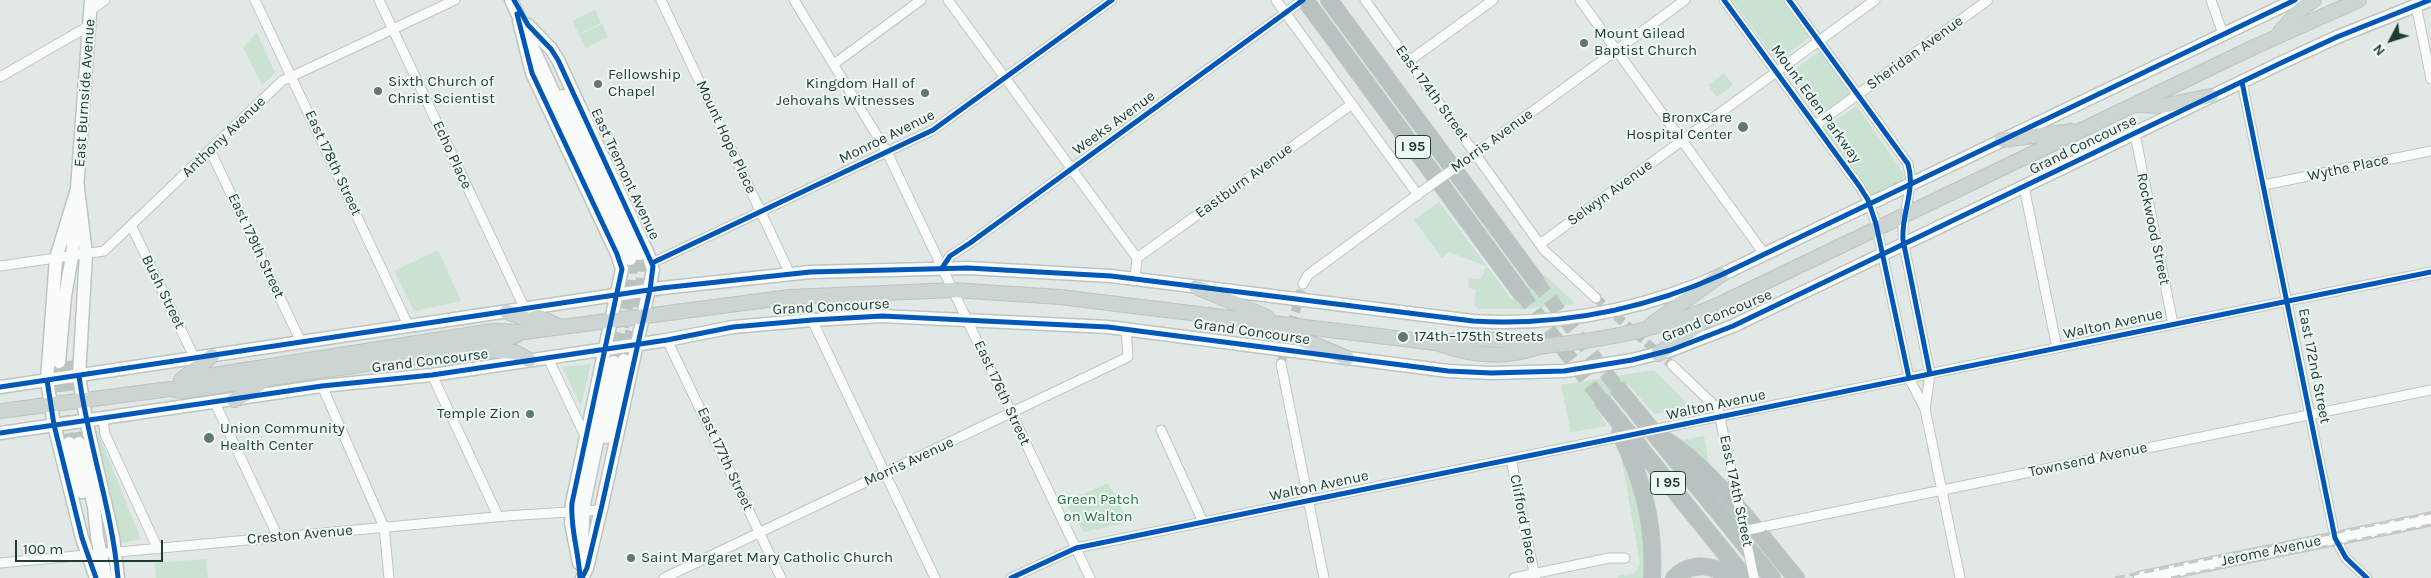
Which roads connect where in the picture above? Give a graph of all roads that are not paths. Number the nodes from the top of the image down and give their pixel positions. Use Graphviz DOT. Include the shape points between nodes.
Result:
graph roads {
  1 [pos="105,0"];
  2 [pos="255,0"];
  3 [pos="379,0"];
  4 [pos="455,0"];
  5 [pos="513,0"];
  6 [pos="661,0"];
  7 [pos="794,0"];
  8 [pos="921,0"];
  9 [pos="948,0"];
  10 [pos="1112,0"];
  11 [pos="1276,0"];
  12 [pos="1329,0"];
  13 [pos="1365,0"];
  14 [pos="1493,0"];
  15 [pos="1580,0"];
  16 [pos="1685,0"];
  17 [pos="1724,0"];
  18 [pos="1789,0"];
  19 [pos="1875,0"];
  20 [pos="1988,0"];
  21 [pos="2211,0"];
  22 [pos="2295,0"];
  23 [pos="2314,0"];
  24 [pos="2359,0"];
  25 [pos="2430,0"];
  26 [pos="1300,2"];
  27 [pos="91,5"];
  28 [pos="2416,5"];
  29 [pos="1285,13"];
  30 [pos="524,23"];
  31 [pos="90,26"];
  32 [pos="392,29"];
  33 [pos="2223,34"];
  34 [pos="2276,37"];
  35 [pos="1819,41"];
  36 [pos="1616,50"];
  37 [pos="1409,61"];
  38 [pos="834,64"];
  39 [pos="1777,71"];
  40 [pos="292,76"];
  41 [pos="0,77"];
  42 [pos="1005,78"];
  43 [pos="2431,79"];
  44 [pos="2242,82"];
  45 [pos="1858,94"];
  46 [pos="2211,96"];
  47 [pos="1352,104"];
  48 [pos="2135,105"];
  49 [pos="1817,124"];
  50 [pos="2080,131"];
  51 [pos="2135,134"];
  52 [pos="1682,140"];
  53 [pos="2002,140"];
  54 [pos="210,150"];
  55 [pos="2431,151"];
  56 [pos="887,152"];
  57 [pos="1475,153"];
  58 [pos="1072,169"];
  59 [pos="1911,185"];
  60 [pos="2264,185"];
  61 [pos="78,186"];
  62 [pos="2024,187"];
  63 [pos="1418,194"];
  64 [pos="1870,205"];
  65 [pos="761,212"];
  66 [pos="1905,216"];
  67 [pos="131,225"];
  68 [pos="1877,229"];
  69 [pos="1540,244"];
  70 [pos="1904,245"];
  71 [pos="86,254"];
  72 [pos="1765,255"];
  73 [pos="1883,255"];
  74 [pos="72,256"];
  75 [pos="634,257"];
  76 [pos="56,258"];
  77 [pos="1137,258"];
  78 [pos="652,263"];
  79 [pos="0,266"];
  80 [pos="942,268"];
  81 [pos="2431,272"];
  82 [pos="790,274"];
  83 [pos="1721,275"];
  84 [pos="1135,279"];
  85 [pos="1536,281"];
  86 [pos="1303,284"];
  87 [pos="1196,287"];
  88 [pos="650,290"];
  89 [pos="953,290"];
  90 [pos="1521,293"];
  91 [pos="1745,293"];
  92 [pos="617,295"];
  93 [pos="1596,298"];
  94 [pos="2288,301"];
  95 [pos="525,309"];
  96 [pos="506,312"];
  97 [pos="643,316"];
  98 [pos="966,319"];
  99 [pos="812,320"];
  100 [pos="1254,320"];
  101 [pos="611,321"];
  102 [pos="1282,324"];
  103 [pos="2173,324"];
  104 [pos="409,327"];
  105 [pos="562,327"];
  106 [pos="1126,328"];
  107 [pos="1643,330"];
  108 [pos="524,332"];
  109 [pos="667,340"];
  110 [pos="301,342"];
  111 [pos="638,343"];
  112 [pos="471,348"];
  113 [pos="606,348"];
  114 [pos="2057,348"];
  115 [pos="1658,354"];
  116 [pos="212,356"];
  117 [pos="548,358"];
  118 [pos="1348,358"];
  119 [pos="195,359"];
  120 [pos="529,360"];
  121 [pos="63,361"];
  122 [pos="619,361"];
  123 [pos="1281,364"];
  124 [pos="1672,365"];
  125 [pos="1930,374"];
  126 [pos="432,375"];
  127 [pos="79,376"];
  128 [pos="1909,378"];
  129 [pos="265,379"];
  130 [pos="47,380"];
  131 [pos="181,380"];
  132 [pos="322,386"];
  133 [pos="0,387"];
  134 [pos="170,389"];
  135 [pos="1620,390"];
  136 [pos="2431,390"];
  137 [pos="82,399"];
  138 [pos="234,400"];
  139 [pos="215,403"];
  140 [pos="50,404"];
  141 [pos="1925,409"];
  142 [pos="0,411"];
  143 [pos="1011,413"];
  144 [pos="2311,414"];
  145 [pos="1721,416"];
  146 [pos="103,419"];
  147 [pos="86,420"];
  148 [pos="54,424"];
  149 [pos="1660,429"];
  150 [pos="1161,430"];
  151 [pos="0,433"];
  152 [pos="586,438"];
  153 [pos="74,443"];
  154 [pos="1511,459"];
  155 [pos="886,473"];
  156 [pos="1942,490"];
  157 [pos="1308,501"];
  158 [pos="586,513"];
  159 [pos="498,516"];
  160 [pos="2431,519"];
  161 [pos="1203,522"];
  162 [pos="384,527"];
  163 [pos="1744,530"];
  164 [pos="759,532"];
  165 [pos="278,537"];
  166 [pos="2335,538"];
  167 [pos="1076,548"];
  168 [pos="158,549"];
  169 [pos="115,552"];
  170 [pos="101,554"];
  171 [pos="87,555"];
  172 [pos="1625,558"];
  173 [pos="0,563"];
  174 [pos="1534,576"];
  175 [pos="96,578"];
  176 [pos="106,578"];
  177 [pos="118,578"];
  178 [pos="389,578"];
  179 [pos="581,578"];
  180 [pos="664,578"];
  181 [pos="781,578"];
  182 [pos="935,578"];
  183 [pos="1011,578"];
  184 [pos="1090,578"];
  185 [pos="1324,578"];
  186 [pos="1514,578"];
  187 [pos="1652,578"];
  188 [pos="1674,578"];
  189 [pos="1730,578"];
  190 [pos="1745,578"];
  191 [pos="1754,578"];
  192 [pos="1772,578"];
  193 [pos="1796,578"];
  194 [pos="1960,578"];
  195 [pos="2144,578"];
  196 [pos="2367,578"];
  1 -- 27 [label="street"];
  2 -- 40 [label="street, East 178th Street"];
  3 -- 32 [label="street, Echo Place"];
  4 -- 32 [label="street, Anthony Avenue"];
  5 -- 30 [label="street, East Tremont Avenue"];
  6 -- 65 [label="street, Mount Hope Place"];
  7 -- 38 [label="street, East 176th Street"];
  8 -- 38 [label="street"];
  9 -- 42 [label="street"];
  10 -- 42 [label="street, Monroe Avenue"];
  11 -- 29 [label="street"];
  12 -- 85 [label="highway, I 95"];
  13 -- 37 [label="street, East 174th Street"];
  14 -- 37 [label="street"];
  15 -- 36 [label="street"];
  16 -- 36 [label="street, Morris Avenue"];
  17 -- 39 [label="street, Mount Eden Parkway"];
  18 -- 35 [label="street"];
  19 -- 35 [label="street, Selwyn Avenue"];
  20 -- 45 [label="street, Sheridan Avenue"];
  21 -- 33 [label="street"];
  22 -- 33 [label="street"];
  23 -- 34 [label="main road"];
  24 -- 34 [label="main road, Grand Concourse"];
  25 -- 28 [label="street, Grand Concourse"];
  26 -- 29 [label="street, Weeks Avenue"];
  26 -- 90 [label="highway, I 95"];
  27 -- 31 [label="street, East Burnside Avenue"];
  28 -- 43 [label="street"];
  28 -- 44 [label="street, Grand Concourse" via="2337,37"];
  29 -- 47 [label="street"];
  29 -- 58 [label="street, Weeks Avenue"];
  30 -- 75 [label="street, East Tremont Avenue"];
  30 -- 78 [label="street, East Tremont Avenue" via="558,60"];
  30 -- 92 [label="street, East Tremont Avenue" via="532,73 619,259 622,273"];
  31 -- 41 [label="street"];
  31 -- 61 [label="street, East Burnside Avenue"];
  32 -- 40 [label="street, Anthony Avenue"];
  32 -- 95 [label="street, Echo Place"];
  33 -- 53 [label="street"];
  34 -- 48 [label="main road, Grand Concourse"];
  35 -- 39 [label="street, Selwyn Avenue"];
  35 -- 45 [label="street"];
  36 -- 52 [label="street"];
  36 -- 57 [label="street, Morris Avenue"];
  37 -- 57 [label="street, East 174th Street"];
  38 -- 56 [label="street, East 176th Street"];
  39 -- 49 [label="street, Mount Eden Parkway"];
  39 -- 52 [label="street, Selwyn Avenue"];
  40 -- 54 [label="street, Anthony Avenue" via="282,81"];
  40 -- 104 [label="street, East 178th Street"];
  42 -- 56 [label="street, Monroe Avenue" via="939,126"];
  42 -- 58 [label="street"];
  44 -- 46 [label="street, Grand Concourse"];
  44 -- 60 [label="street, East 172nd Street"];
  45 -- 49 [label="street, Sheridan Avenue"];
  45 -- 59 [label="street" via="1906,160"];
  46 -- 48 [label="main road" via="2162,106"];
  46 -- 51 [label="street, Grand Concourse"];
  47 -- 63 [label="street"];
  47 -- 77 [label="street, Eastburn Avenue"];
  48 -- 50 [label="main road, Grand Concourse"];
  49 -- 64 [label="street, Mount Eden Parkway"];
  50 -- 53 [label="main road"];
  50 -- 66 [label="main road, Grand Concourse"];
  51 -- 62 [label="street, Grand Concourse"];
  51 -- 103 [label="street, Rockwood Street"];
  52 -- 69 [label="street, Selwyn Avenue"];
  52 -- 72 [label="street"];
  53 -- 59 [label="street"];
  54 -- 67 [label="street, Anthony Avenue"];
  54 -- 110 [label="street, East 179th Street"];
  55 -- 60 [label="street, Wythe Place"];
  56 -- 65 [label="street, Monroe Avenue"];
  56 -- 80 [label="street, East 176th Street"];
  57 -- 63 [label="street, Morris Avenue, bridge"];
  57 -- 69 [label="street, East 174th Street"];
  58 -- 77 [label="street"];
  58 -- 80 [label="street, Weeks Avenue" via="954,252"];
  59 -- 64 [label="street"];
  59 -- 66 [label="street"];
  60 -- 94 [label="street, East 172nd Street"];
  61 -- 71 [label="street, East Burnside Avenue"];
  61 -- 74 [label="street, East Burnside Avenue"];
  61 -- 76 [label="street, East Burnside Avenue"];
  62 -- 70 [label="street, Grand Concourse"];
  62 -- 114 [label="street"];
  63 -- 86 [label="street, Morris Avenue" via="1311,273"];
  64 -- 68 [label="street, Mount Eden Parkway"];
  64 -- 72 [label="street"];
  65 -- 78 [label="street, Monroe Avenue"];
  65 -- 82 [label="street, Mount Hope Place"];
  66 -- 68 [label="main road, Grand Concourse"];
  66 -- 70 [label="street"];
  67 -- 71 [label="street, Anthony Avenue" via="104,251"];
  67 -- 119 [label="street, Bush Street"];
  68 -- 73 [label="street, Mount Eden Parkway"];
  68 -- 91 [label="main road, Grand Concourse"];
  69 -- 93 [label="street, East 174th Street"];
  70 -- 73 [label="street, Grand Concourse"];
  70 -- 125 [label="street"];
  71 -- 74 [label="street, Anthony Avenue"];
  71 -- 127 [label="street, East Burnside Avenue"];
  72 -- 83 [label="street"];
  73 -- 115 [label="street, Grand Concourse" via="1733,326"];
  73 -- 128 [label="street, Mount Eden Parkway"];
  74 -- 76 [label="street, Anthony Avenue"];
  74 -- 121 [label="street, East Burnside Avenue" via="73,297"];
  76 -- 79 [label="street, Anthony Avenue"];
  76 -- 130 [label="street, East Burnside Avenue"];
  77 -- 84 [label="street"];
  78 -- 88 [label="street, East Tremont Avenue"];
  80 -- 82 [label="street"];
  80 -- 84 [label="street"];
  80 -- 89 [label="street, East 176th Street"];
  81 -- 94 [label="street, Walton Avenue"];
  82 -- 88 [label="street"];
  83 -- 87 [label="street" via="1666,297 1610,312 1515,322 1458,320"];
  83 -- 107 [label="main road"];
  84 -- 87 [label="street"];
  87 -- 102 [label="main road"];
  88 -- 92 [label="street"];
  88 -- 97 [label="street, East Tremont Avenue"];
  89 -- 97 [label="main road, Grand Concourse" via="795,296"];
  89 -- 98 [label="street, East 176th Street"];
  89 -- 100 [label="main road, Grand Concourse" via="1060,297"];
  91 -- 107 [label="main road, Grand Concourse" via="1695,315"];
  91 -- 115 [label="main road"];
  92 -- 95 [label="street"];
  92 -- 101 [label="street, East Tremont Avenue"];
  94 -- 103 [label="street, Walton Avenue"];
  94 -- 144 [label="street, East 172nd Street"];
  95 -- 96 [label="street"];
  96 -- 104 [label="street"];
  96 -- 105 [label="main road" via="529,320 539,317"];
  97 -- 101 [label="main road, Grand Concourse"];
  97 -- 111 [label="street, East Tremont Avenue"];
  98 -- 99 [label="street, Grand Concourse" via="882,316"];
  98 -- 106 [label="street, Grand Concourse"];
  98 -- 143 [label="street, East 176th Street"];
  99 -- 109 [label="street, Grand Concourse" via="733,327"];
  99 -- 155 [label="street"];
  100 -- 102 [label="main road, Grand Concourse"];
  100 -- 118 [label="main road"];
  101 -- 105 [label="main road, Grand Concourse"];
  101 -- 113 [label="street, East Tremont Avenue"];
  102 -- 107 [label="main road, Grand Concourse" via="1436,343 1457,350 1492,354 1514,354 1543,346 1579,343"];
  103 -- 114 [label="street, Walton Avenue"];
  104 -- 110 [label="street"];
  105 -- 108 [label="main road, Grand Concourse"];
  106 -- 118 [label="street, Grand Concourse"];
  106 -- 143 [label="street, Morris Avenue" via="1128,357"];
  108 -- 112 [label="main road, Grand Concourse" via="495,345"];
  108 -- 131 [label="main road, Grand Concourse" via="493,331"];
  109 -- 111 [label="street, Grand Concourse"];
  109 -- 164 [label="street, East 177th Street"];
  110 -- 116 [label="street"];
  111 -- 113 [label="street, Grand Concourse"];
  111 -- 158 [label="street, East Tremont Avenue"];
  112 -- 120 [label="main road" via="516,352"];
  112 -- 129 [label="main road, Grand Concourse"];
  113 -- 117 [label="street, Grand Concourse"];
  113 -- 152 [label="street, East Tremont Avenue"];
  114 -- 125 [label="street, Walton Avenue"];
  115 -- 118 [label="street, Grand Concourse" via="1591,368 1517,374 1463,372"];
  116 -- 119 [label="street"];
  116 -- 131 [label="main road"];
  117 -- 120 [label="street, Grand Concourse"];
  117 -- 152 [label="street"];
  119 -- 127 [label="street"];
  120 -- 126 [label="street, Grand Concourse"];
  122 -- 158 [label="street, East Tremont Avenue"];
  123 -- 157 [label="street"];
  124 -- 145 [label="street, East 174th Street" via="1714,403"];
  125 -- 128 [label="street, Walton Avenue"];
  125 -- 141 [label="street"];
  126 -- 132 [label="street, Grand Concourse"];
  126 -- 159 [label="street"];
  127 -- 130 [label="street"];
  127 -- 137 [label="street, East Burnside Avenue"];
  128 -- 141 [label="street, Mount Eden Parkway"];
  128 -- 145 [label="street, Walton Avenue"];
  129 -- 134 [label="main road, Grand Concourse" via="184,391"];
  129 -- 138 [label="main road"];
  130 -- 133 [label="street"];
  130 -- 140 [label="street, East Burnside Avenue"];
  131 -- 134 [label="main road"];
  132 -- 138 [label="street, Grand Concourse"];
  132 -- 162 [label="street"];
  134 -- 137 [label="main road, Grand Concourse"];
  135 -- 149 [label="highway, I 95"];
  136 -- 144 [label="street, Townsend Avenue"];
  137 -- 140 [label="main road, Grand Concourse"];
  137 -- 147 [label="street, East Burnside Avenue"];
  138 -- 139 [label="street, Grand Concourse"];
  139 -- 146 [label="street, Grand Concourse"];
  139 -- 165 [label="street"];
  140 -- 142 [label="main road, Grand Concourse"];
  140 -- 148 [label="street, East Burnside Avenue"];
  141 -- 156 [label="street"];
  143 -- 155 [label="street, Morris Avenue"];
  143 -- 167 [label="street, East 176th Street"];
  144 -- 156 [label="street, Townsend Avenue"];
  144 -- 166 [label="street, East 172nd Street"];
  145 -- 149 [label="street, Walton Avenue"];
  145 -- 163 [label="street, East 174th Street, bridge"];
  146 -- 147 [label="street, Grand Concourse"];
  146 -- 168 [label="street" via="105,434"];
  147 -- 148 [label="street, Grand Concourse"];
  147 -- 169 [label="street, East Burnside Avenue"];
  148 -- 151 [label="street, Grand Concourse"];
  148 -- 171 [label="street, East Burnside Avenue"];
  149 -- 154 [label="street, Walton Avenue, bridge"];
  149 -- 192 [label="highway, I 95"];
  149 -- 193 [label="highway" via="1714,483"];
  150 -- 161 [label="street"];
  152 -- 158 [label="street, East Tremont Avenue"];
  153 -- 170 [label="street" via="94,507"];
  154 -- 157 [label="street, Walton Avenue"];
  154 -- 174 [label="street, Clifford Place"];
  155 -- 164 [label="street, Morris Avenue"];
  155 -- 182 [label="street"];
  156 -- 163 [label="street, Townsend Avenue, bridge"];
  156 -- 194 [label="street"];
  157 -- 161 [label="street, Walton Avenue"];
  157 -- 185 [label="street"];
  158 -- 159 [label="street, Creston Avenue"];
  158 -- 179 [label="street, East Tremont Avenue"];
  158 -- 179 [label="street, East Tremont Avenue" via="587,568"];
  159 -- 162 [label="street, Creston Avenue"];
  160 -- 166 [label="street, Jerome Avenue"];
  161 -- 167 [label="street, Walton Avenue"];
  162 -- 165 [label="street, Creston Avenue"];
  162 -- 178 [label="street"];
  163 -- 191 [label="street, East 174th Street, bridge"];
  164 -- 180 [label="street, Morris Avenue"];
  164 -- 181 [label="street, East 177th Street"];
  165 -- 168 [label="street, Creston Avenue"];
  166 -- 195 [label="street, Jerome Avenue"];
  166 -- 196 [label="street, East 172nd Street" via="2346,558"];
  167 -- 183 [label="street, Walton Avenue"];
  167 -- 184 [label="street, East 176th Street"];
  168 -- 169 [label="street, Creston Avenue"];
  169 -- 170 [label="street, Creston Avenue"];
  169 -- 177 [label="street, East Burnside Avenue"];
  170 -- 171 [label="street, Creston Avenue"];
  170 -- 176 [label="street"];
  171 -- 173 [label="street, Creston Avenue"];
  171 -- 175 [label="street, East Burnside Avenue"];
  172 -- 174 [label="street" via="1608,558"];
  174 -- 186 [label="street"];
  187 -- 190 [label="highway, I 95" via="1652,536 1647,503 1628,450 1604,402"];
  188 -- 189 [label="highway" via="1688,568 1700,566 1718,569"];
}
